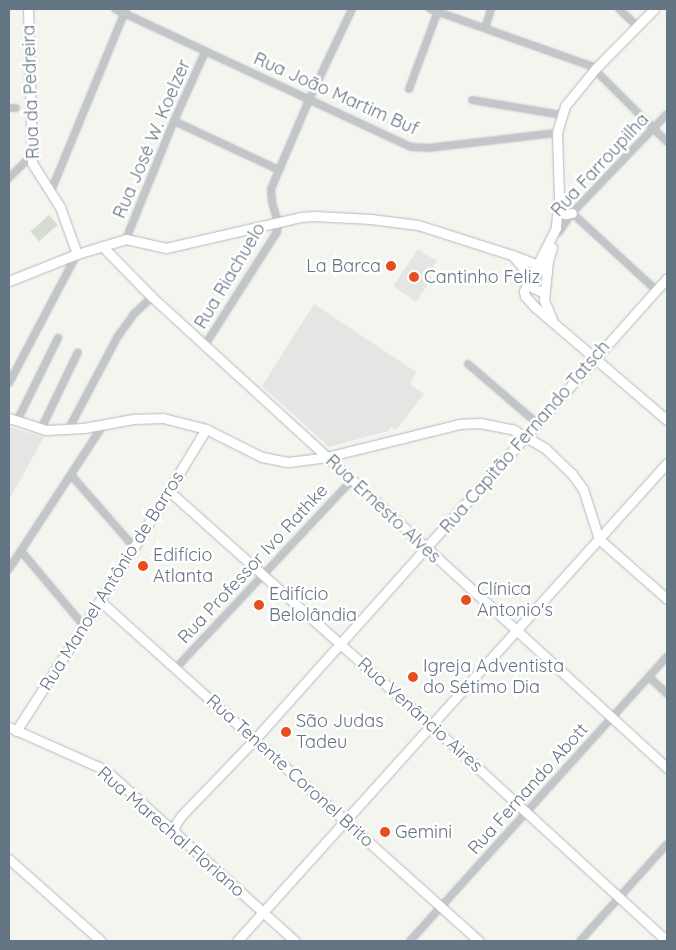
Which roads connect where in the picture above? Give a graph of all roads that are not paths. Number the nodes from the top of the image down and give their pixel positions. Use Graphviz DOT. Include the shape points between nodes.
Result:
graph roads {
  1 [pos="28,9"];
  2 [pos="115,9"];
  3 [pos="352,9"];
  4 [pos="430,9"];
  5 [pos="491,9"];
  6 [pos="618,9"];
  7 [pos="654,9"];
  8 [pos="125,11"];
  9 [pos="438,11"];
  10 [pos="638,26"];
  11 [pos="485,28"];
  12 [pos="205,52"];
  13 [pos="595,69"];
  14 [pos="409,89"];
  15 [pos="309,100"];
  16 [pos="472,100"];
  17 [pos="667,114"];
  18 [pos="562,115"];
  19 [pos="174,121"];
  20 [pos="654,129"];
  21 [pos="557,133"];
  22 [pos="667,142"];
  23 [pos="32,155"];
  24 [pos="279,170"];
  25 [pos="9,178"];
  26 [pos="51,191"];
  27 [pos="559,197"];
  28 [pos="567,212"];
  29 [pos="278,222"];
  30 [pos="556,233"];
  31 [pos="126,239"];
  32 [pos="102,246"];
  33 [pos="77,254"];
  34 [pos="512,255"];
  35 [pos="538,265"];
  36 [pos="546,273"];
  37 [pos="531,277"];
  38 [pos="667,278"];
  39 [pos="9,281"];
  40 [pos="656,290"];
  41 [pos="544,293"];
  42 [pos="152,297"];
  43 [pos="553,322"];
  44 [pos="58,338"];
  45 [pos="205,345"];
  46 [pos="78,352"];
  47 [pos="595,357"];
  48 [pos="468,364"];
  49 [pos="9,383"];
  50 [pos="13,419"];
  51 [pos="667,420"];
  52 [pos="104,424"];
  53 [pos="538,424"];
  54 [pos="41,428"];
  55 [pos="206,429"];
  56 [pos="68,430"];
  57 [pos="527,436"];
  58 [pos="326,457"];
  59 [pos="667,463"];
  60 [pos="72,475"];
  61 [pos="352,480"];
  62 [pos="169,491"];
  63 [pos="599,539"];
  64 [pos="134,547"];
  65 [pos="426,549"];
  66 [pos="21,551"];
  67 [pos="9,569"];
  68 [pos="263,576"];
  69 [pos="667,599"];
  70 [pos="100,601"];
  71 [pos="84,626"];
  72 [pos="516,631"];
  73 [pos="340,644"];
  74 [pos="667,656"];
  75 [pos="175,669"];
  76 [pos="649,677"];
  77 [pos="667,694"];
  78 [pos="613,717"];
  79 [pos="432,725"];
  80 [pos="12,729"];
  81 [pos="255,739"];
  82 [pos="667,768"];
  83 [pos="526,811"];
  84 [pos="180,816"];
  85 [pos="345,820"];
  86 [pos="164,824"];
  87 [pos="174,833"];
  88 [pos="667,844"];
  89 [pos="9,859"];
  90 [pos="619,898"];
  91 [pos="442,907"];
  92 [pos="263,912"];
  93 [pos="101,941"];
  94 [pos="237,941"];
  95 [pos="295,941"];
  96 [pos="410,941"];
  97 [pos="479,941"];
  98 [pos="580,941"];
  99 [pos="667,941"];
  1 -- 23 [label="main road, Rua da Pedreira" via="27,109"];
  2 -- 8 [label="street, Rua João Martim Buf"];
  3 -- 15 [label="street"];
  4 -- 9 [label="street"];
  5 -- 11 [label="street"];
  6 -- 10 [label="street"];
  7 -- 10 [label="main road"];
  8 -- 12 [label="street, Rua João Martim Buf"];
  8 -- 26 [label="street"];
  9 -- 11 [label="street"];
  9 -- 14 [label="street"];
  10 -- 13 [label="main road"];
  11 -- 13 [label="street"];
  12 -- 15 [label="street, Rua João Martim Buf"];
  12 -- 19 [label="street, Rua José W. Koelzer"];
  13 -- 18 [label="main road" via="570,98"];
  13 -- 20 [label="street"];
  15 -- 21 [label="street, Rua João Martim Buf" via="417,148"];
  15 -- 24 [label="street"];
  16 -- 18 [label="street"];
  17 -- 20 [label="street, Rua Farroupilha"];
  18 -- 21 [label="main road"];
  19 -- 24 [label="street"];
  19 -- 31 [label="street, Rua José W. Koelzer"];
  20 -- 22 [label="street"];
  20 -- 28 [label="street, Rua Farroupilha"];
  21 -- 27 [label="main road"];
  23 -- 25 [label="street"];
  23 -- 26 [label="main road, Rua da Pedreira" via="34,169"];
  24 -- 29 [label="street" via="270,192"];
  26 -- 33 [label="main road, Rua da Pedreira" via="66,220"];
  27 -- 28 [label="main road"];
  27 -- 30 [label="main road"];
  28 -- 30 [label="main road"];
  28 -- 40 [label="street"];
  29 -- 31 [label="main road" via="166,248"];
  29 -- 34 [label="main road" via="314,216 418,224"];
  29 -- 45 [label="street, Rua Riachuelo" via="274,238"];
  30 -- 35 [label="main road"];
  30 -- 36 [label="main road"];
  31 -- 32 [label="main road"];
  32 -- 33 [label="main road"];
  32 -- 42 [label="main road, Rua Ernesto Alves"];
  33 -- 39 [label="main road"];
  33 -- 49 [label="street"];
  34 -- 35 [label="main road"];
  34 -- 37 [label="main road"];
  35 -- 36 [label="main road"];
  35 -- 37 [label="main road"];
  36 -- 41 [label="main road"];
  37 -- 41 [label="main road" via="533,288"];
  37 -- 43 [label="main road" via="525,296"];
  38 -- 40 [label="main road, Rua Capitão Fernando Tatsch"];
  40 -- 47 [label="main road, Rua Capitão Fernando Tatsch"];
  41 -- 43 [label="main road" via="544,302"];
  42 -- 45 [label="main road, Rua Ernesto Alves"];
  42 -- 56 [label="street" via="118,336"];
  43 -- 47 [label="main road"];
  44 -- 50 [label="street"];
  45 -- 58 [label="main road, Rua Ernesto Alves"];
  46 -- 54 [label="street"];
  47 -- 51 [label="main road"];
  47 -- 53 [label="main road, Rua Capitão Fernando Tatsch"];
  48 -- 53 [label="street"];
  50 -- 54 [label="main road"];
  52 -- 55 [label="main road" via="156,417"];
  52 -- 56 [label="main road"];
  52 -- 60 [label="street"];
  53 -- 57 [label="main road, Rua Capitão Fernando Tatsch"];
  54 -- 56 [label="main road"];
  55 -- 58 [label="main road" via="277,461 300,462"];
  55 -- 62 [label="main road, Rua Manoel Antônio de Barros"];
  57 -- 58 [label="main road" via="497,425 459,424"];
  57 -- 63 [label="main road" via="545,448 583,489"];
  57 -- 65 [label="main road, Rua Capitão Fernando Tatsch"];
  58 -- 61 [label="main road, Rua Ernesto Alves"];
  59 -- 63 [label="main road"];
  60 -- 64 [label="street"];
  60 -- 66 [label="street"];
  61 -- 65 [label="main road, Rua Ernesto Alves"];
  61 -- 68 [label="street, Rua Professor Ivo Rathke"];
  62 -- 64 [label="main road, Rua Manoel Antônio de Barros"];
  62 -- 68 [label="main road, Rua Venâncio Aires"];
  63 -- 69 [label="main road"];
  63 -- 72 [label="main road"];
  64 -- 70 [label="main road, Rua Manoel Antônio de Barros"];
  65 -- 72 [label="main road, Rua Ernesto Alves"];
  65 -- 73 [label="main road, Rua Capitão Fernando Tatsch"];
  66 -- 67 [label="street"];
  66 -- 71 [label="street"];
  68 -- 73 [label="main road, Rua Venâncio Aires"];
  68 -- 75 [label="street, Rua Professor Ivo Rathke"];
  70 -- 71 [label="main road, Rua Manoel Antônio de Barros"];
  70 -- 75 [label="main road, Rua Tenente Coronel Brito"];
  71 -- 80 [label="main road, Rua Manoel Antônio de Barros"];
  72 -- 78 [label="main road, Rua Ernesto Alves"];
  72 -- 79 [label="main road"];
  73 -- 79 [label="main road, Rua Venâncio Aires"];
  73 -- 81 [label="main road, Rua Capitão Fernando Tatsch"];
  74 -- 76 [label="street, Rua Fernando Abott"];
  75 -- 81 [label="main road, Rua Tenente Coronel Brito"];
  76 -- 77 [label="street"];
  76 -- 78 [label="street, Rua Fernando Abott"];
  78 -- 82 [label="main road, Rua Ernesto Alves"];
  78 -- 83 [label="street, Rua Fernando Abott"];
  79 -- 83 [label="main road, Rua Venâncio Aires"];
  79 -- 85 [label="main road"];
  80 -- 86 [label="main road, Rua Marechal Floriano" via="99,766"];
  81 -- 84 [label="main road, Rua Capitão Fernando Tatsch"];
  81 -- 85 [label="main road, Rua Tenente Coronel Brito"];
  83 -- 90 [label="main road, Rua Venâncio Aires"];
  83 -- 91 [label="street, Rua Fernando Abott"];
  84 -- 86 [label="main road, Rua Capitão Fernando Tatsch" via="170,824"];
  84 -- 87 [label="main road, Rua Capitão Fernando Tatsch"];
  85 -- 91 [label="main road, Rua Tenente Coronel Brito"];
  85 -- 92 [label="main road"];
  86 -- 87 [label="main road, Rua Marechal Floriano"];
  87 -- 92 [label="main road, Rua Marechal Floriano"];
  88 -- 90 [label="street"];
  89 -- 93 [label="main road"];
  90 -- 98 [label="street"];
  90 -- 99 [label="main road, Rua Venâncio Aires"];
  91 -- 96 [label="street, Rua Fernando Abott"];
  91 -- 97 [label="main road, Rua Tenente Coronel Brito"];
  92 -- 94 [label="main road"];
  92 -- 95 [label="main road, Rua Marechal Floriano"];
}
